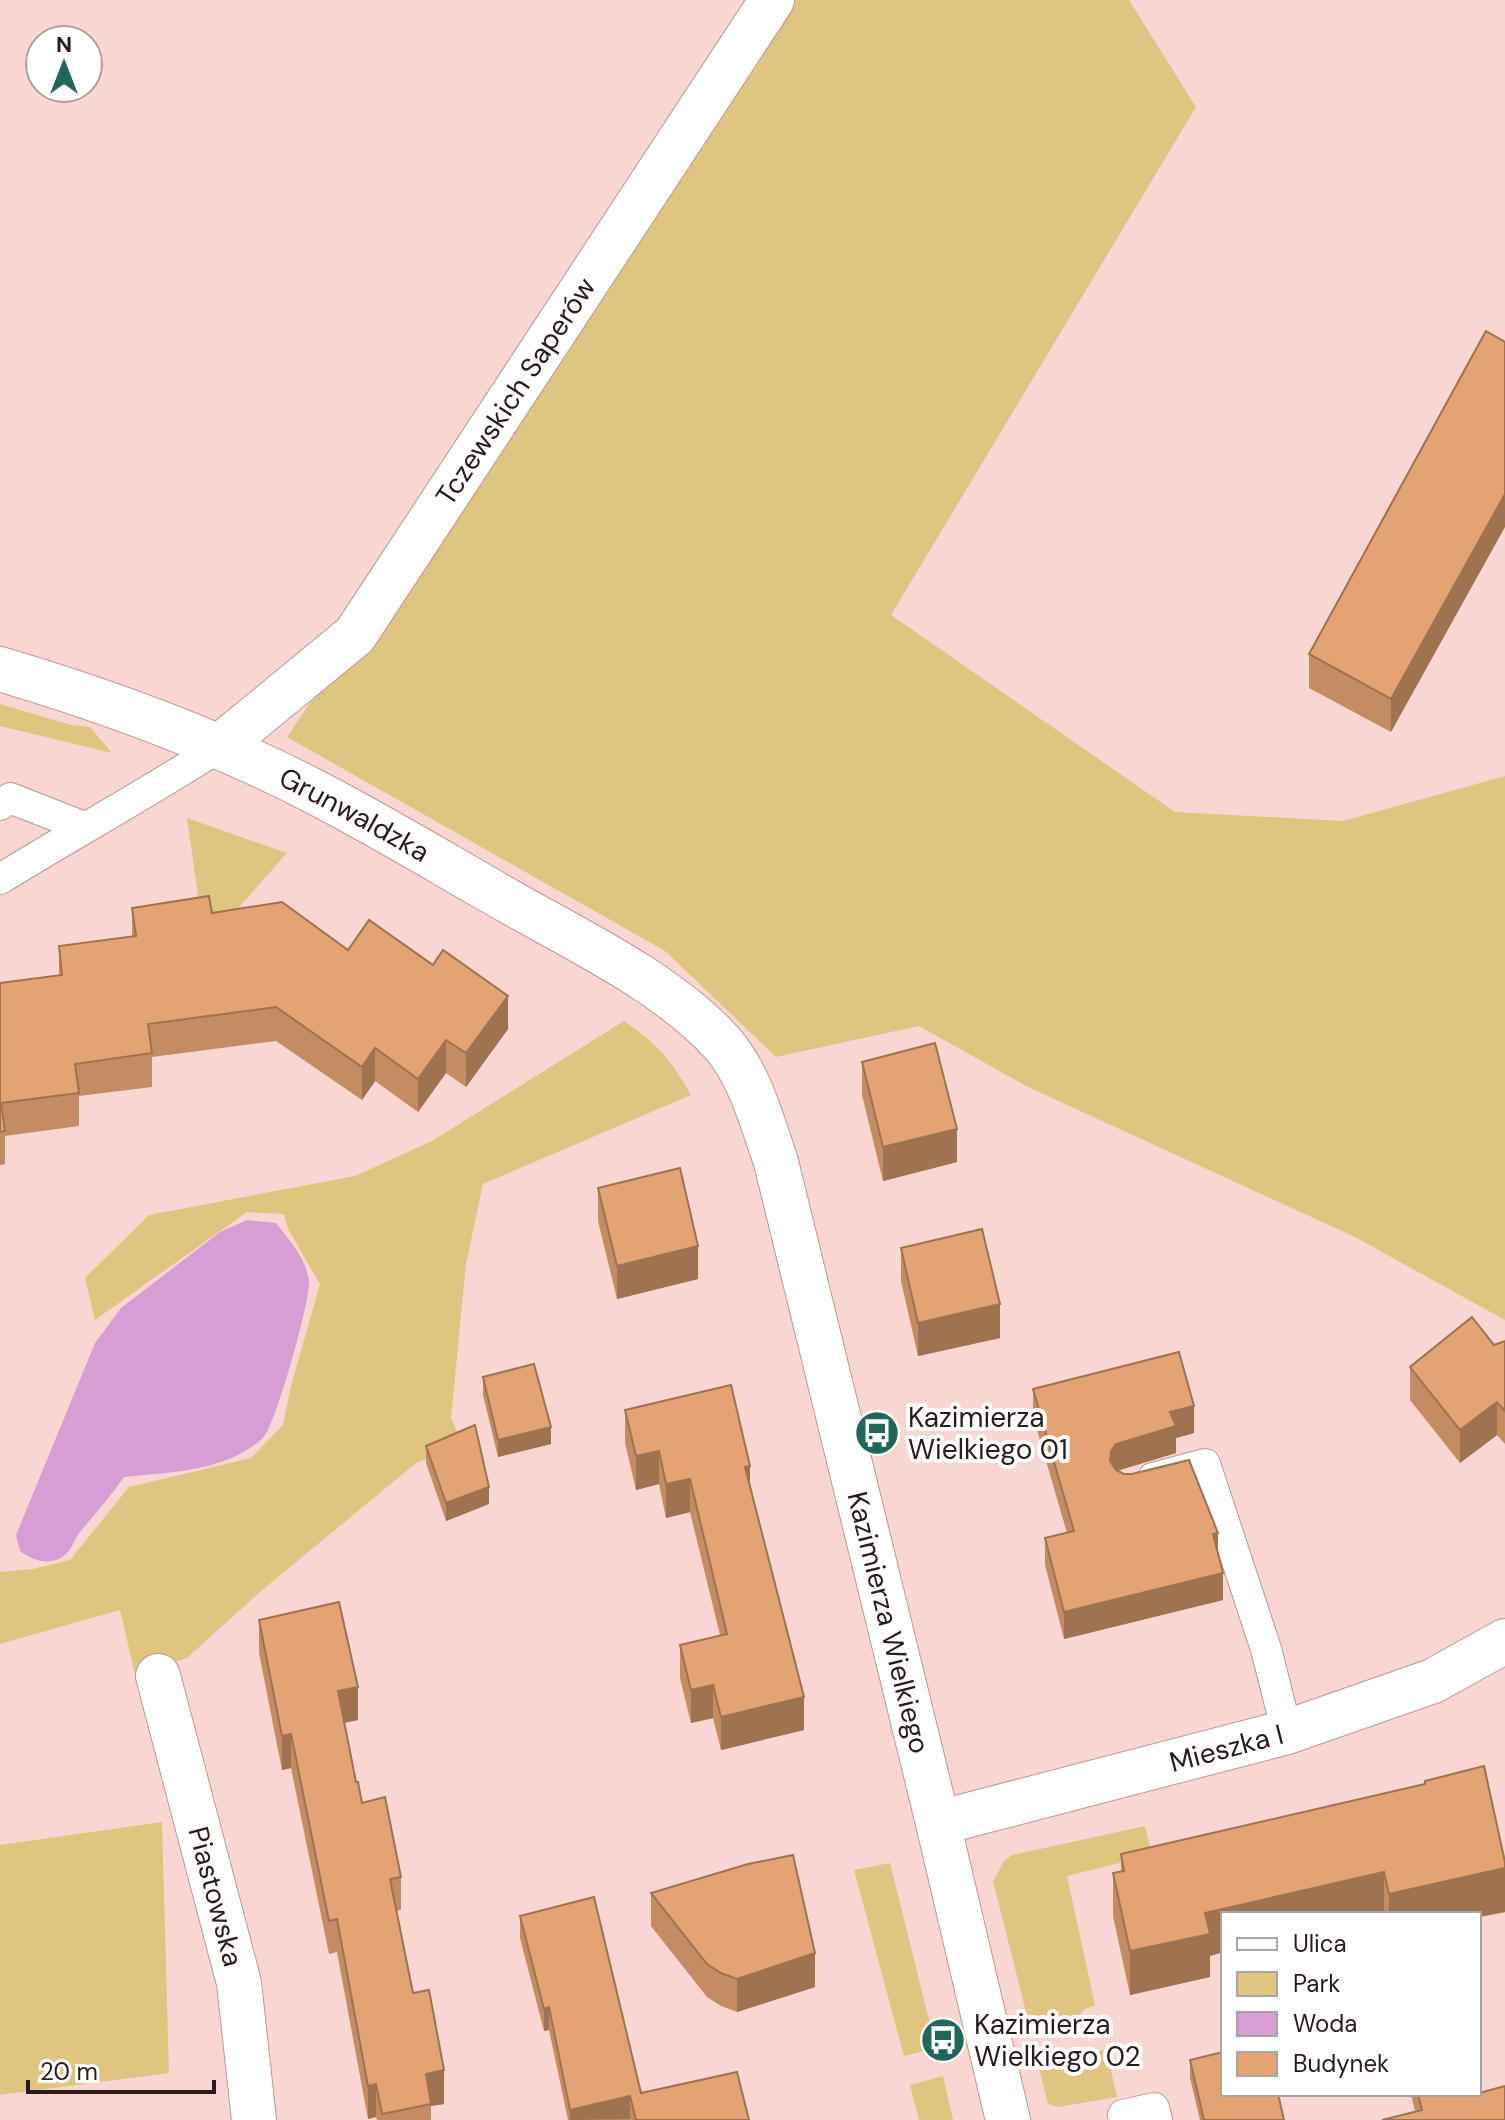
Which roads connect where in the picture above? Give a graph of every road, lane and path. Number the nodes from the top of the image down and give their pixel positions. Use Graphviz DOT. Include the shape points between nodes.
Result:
graph roads {
  1 [pos="772,0"];
  2 [pos="0,669"];
  3 [pos="219,747"];
  4 [pos="0,805"];
  5 [pos="84,827"];
  6 [pos="0,879"];
  7 [pos="685,1007"];
  8 [pos="1128,1484"];
  9 [pos="1505,1641"];
  10 [pos="158,1676"];
  11 [pos="1287,1732"];
  12 [pos="938,1823"];
  13 [pos="1123,2115"];
  14 [pos="254,2120"];
  15 [pos="1008,2120"];
  16 [pos="1157,2120"];
  1 -- 3 [label="street, Tczewskich Saperów" via="355,635"];
  2 -- 3 [label="street, Grunwaldzka" via="85,694"];
  3 -- 5 [label="lane"];
  3 -- 7 [label="street, Grunwaldzka" via="325,798 594,949"];
  4 -- 5 [label="lane" via="10,798"];
  5 -- 6 [label="lane"];
  7 -- 12 [label="street, Kazimierza Wielkiego" via="723,1044 741,1073 776,1162"];
  8 -- 11 [label="lane" via="1205,1464 1266,1649"];
  9 -- 11 [label="street, Mieszka I" via="1433,1681"];
  10 -- 14 [label="street, Piastowska" via="239,1983"];
  11 -- 12 [label="street, Mieszka I"];
  12 -- 15 [label="street, Kazimierza Wielkiego"];
  13 -- 16 [label="lane" via="1154,2108"];
}
